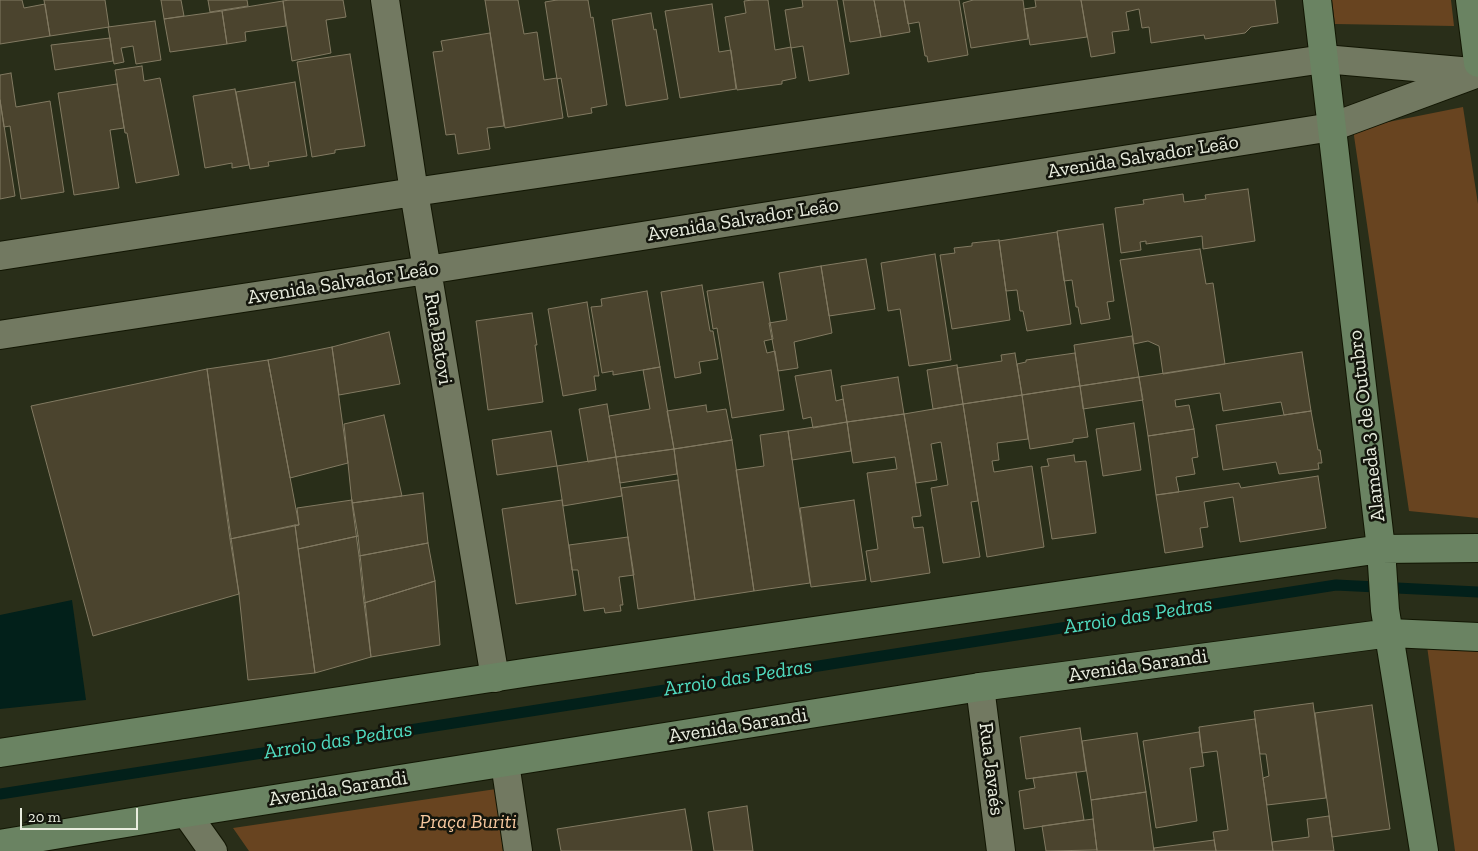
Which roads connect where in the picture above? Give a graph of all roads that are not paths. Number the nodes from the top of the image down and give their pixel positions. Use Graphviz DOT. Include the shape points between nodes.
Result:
graph roads {
  1 [pos="385,0"];
  2 [pos="1317,0"];
  3 [pos="1470,0"];
  4 [pos="1324,59"];
  5 [pos="1478,63"];
  6 [pos="1478,73"];
  7 [pos="1332,127"];
  8 [pos="414,192"];
  9 [pos="0,256"];
  10 [pos="427,270"];
  11 [pos="0,335"];
  12 [pos="1478,548"];
  13 [pos="1381,555"];
  14 [pos="1387,621"];
  15 [pos="1478,637"];
  16 [pos="495,678"];
  17 [pos="980,687"];
  18 [pos="0,753"];
  19 [pos="505,762"];
  20 [pos="186,813"];
  21 [pos="0,844"];
  22 [pos="213,851"];
  23 [pos="518,851"];
  24 [pos="1001,851"];
  25 [pos="1424,851"];
  1 -- 8 [label="street, Rua Batovi"];
  2 -- 4 [label="street, Alameda 3 de Outubro"];
  3 -- 5 [label="street"];
  4 -- 6 [label="street, Avenida Salvador Leão"];
  4 -- 7 [label="street, Alameda 3 de Outubro"];
  4 -- 8 [label="street, Avenida Salvador Leão"];
  6 -- 7 [label="street, Avenida Salvador Leão"];
  7 -- 10 [label="street, Avenida Salvador Leão"];
  7 -- 13 [label="street, Alameda 3 de Outubro"];
  8 -- 9 [label="street, Avenida Salvador Leão"];
  8 -- 10 [label="street, Rua Batovi"];
  10 -- 11 [label="street, Avenida Salvador Leão"];
  10 -- 16 [label="street, Rua Batovi"];
  12 -- 13 [label="street"];
  13 -- 14 [label="street, Alameda 3 de Outubro"];
  13 -- 16 [label="street"];
  14 -- 15 [label="street, Avenida Sarandi"];
  14 -- 17 [label="street, Avenida Sarandi"];
  14 -- 25 [label="street, Alameda 3 de Outubro"];
  16 -- 18 [label="street"];
  17 -- 19 [label="street, Avenida Sarandi"];
  17 -- 24 [label="street, Rua Javaés"];
  19 -- 20 [label="street, Avenida Sarandi"];
  19 -- 23 [label="street"];
  20 -- 21 [label="street, Avenida Sarandi"];
  20 -- 22 [label="street"];
}
